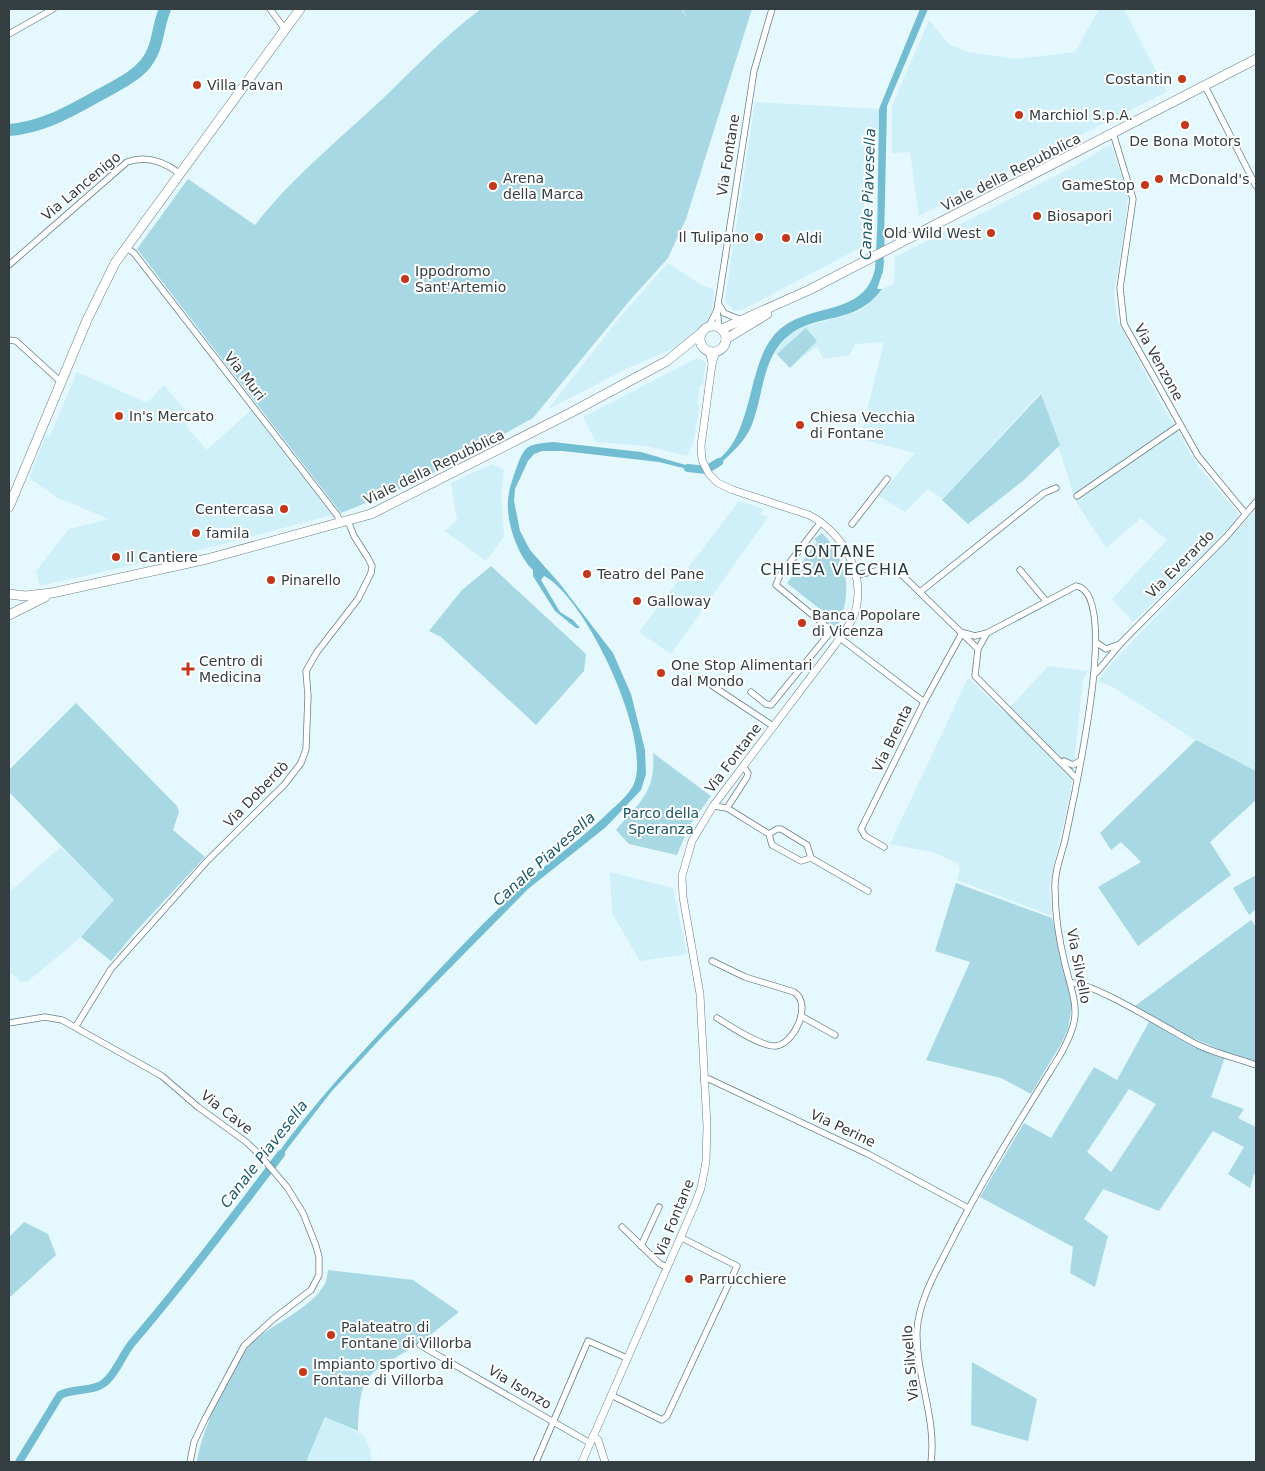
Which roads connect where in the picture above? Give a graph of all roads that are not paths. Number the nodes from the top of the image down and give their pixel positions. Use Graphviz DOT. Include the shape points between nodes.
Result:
graph roads {
  1 [pos="53,9"];
  2 [pos="270,9"];
  3 [pos="300,9"];
  4 [pos="772,9"];
  5 [pos="284,28"];
  6 [pos="9,34"];
  7 [pos="1256,59"];
  8 [pos="1205,86"];
  9 [pos="1113,133"];
  10 [pos="179,172"];
  11 [pos="1256,186"];
  12 [pos="125,247"];
  13 [pos="9,265"];
  14 [pos="777,306"];
  15 [pos="718,307"];
  16 [pos="743,320"];
  17 [pos="717,327"];
  18 [pos="700,334"];
  19 [pos="726,339"];
  20 [pos="10,340"];
  21 [pos="709,350"];
  22 [pos="667,360"];
  23 [pos="61,382"];
  24 [pos="1180,425"];
  25 [pos="887,479"];
  26 [pos="1056,488"];
  27 [pos="1077,496"];
  28 [pos="1256,502"];
  29 [pos="9,507"];
  30 [pos="1245,513"];
  31 [pos="344,522"];
  32 [pos="821,522"];
  33 [pos="852,524"];
  34 [pos="1020,570"];
  35 [pos="856,575"];
  36 [pos="920,592"];
  37 [pos="52,594"];
  38 [pos="9,596"];
  39 [pos="1046,602"];
  40 [pos="9,611"];
  41 [pos="9,614"];
  42 [pos="962,633"];
  43 [pos="987,633"];
  44 [pos="840,638"];
  45 [pos="1096,643"];
  46 [pos="1121,643"];
  47 [pos="978,649"];
  48 [pos="812,654"];
  49 [pos="822,662"];
  50 [pos="1095,674"];
  51 [pos="702,679"];
  52 [pos="751,692"];
  53 [pos="924,702"];
  54 [pos="773,726"];
  55 [pos="1058,757"];
  56 [pos="1080,760"];
  57 [pos="743,766"];
  58 [pos="1077,779"];
  59 [pos="712,806"];
  60 [pos="727,808"];
  61 [pos="769,834"];
  62 [pos="884,847"];
  63 [pos="811,858"];
  64 [pos="868,892"];
  65 [pos="712,961"];
  66 [pos="1071,983"];
  67 [pos="801,1016"];
  68 [pos="717,1018"];
  69 [pos="9,1023"];
  70 [pos="76,1026"];
  71 [pos="835,1035"];
  72 [pos="1256,1065"];
  73 [pos="704,1080"];
  74 [pos="659,1207"];
  75 [pos="968,1208"];
  76 [pos="622,1227"];
  77 [pos="680,1237"];
  78 [pos="641,1246"];
  79 [pos="667,1267"];
  80 [pos="420,1345"];
  81 [pos="627,1358"];
  82 [pos="611,1396"];
  83 [pos="554,1422"];
  84 [pos="592,1439"];
  85 [pos="190,1462"];
  86 [pos="536,1462"];
  87 [pos="582,1462"];
  88 [pos="605,1462"];
  89 [pos="931,1462"];
  1 -- 6 [label="street"];
  2 -- 5 [label="street"];
  3 -- 5 [label="main road"];
  4 -- 15 [label="street, Via Fontane" via="754,71"];
  5 -- 10 [label="main road"];
  7 -- 8 [label="main road, Viale della Repubblica"];
  8 -- 9 [label="main road, Viale della Repubblica"];
  8 -- 11 [label="street"];
  9 -- 14 [label="main road, Viale della Repubblica"];
  9 -- 24 [label="street, Via Venzone" via="1133,200 1120,288 1122,316"];
  10 -- 12 [label="main road"];
  10 -- 13 [label="street, Via Lancenigo" via="162,162 146,158 127,162"];
  12 -- 23 [label="main road" via="102,287"];
  12 -- 31 [label="street, Via Muri" via="134,253"];
  14 -- 16 [label="main road, Viale della Repubblica"];
  14 -- 19 [label="main road, Viale della Repubblica"];
  15 -- 16 [label="street" via="729,316"];
  15 -- 17 [label="street, Via Fontane"];
  16 -- 17 [label="main road, Viale della Repubblica"];
  17 -- 18 [label="main road, Viale della Repubblica"];
  17 -- 19 [label="main road"];
  18 -- 21 [label="main road" via="700,341"];
  18 -- 22 [label="main road, Viale della Repubblica"];
  19 -- 21 [label="main road, Viale della Repubblica" via="724,346"];
  20 -- 23 [label="street" via="16,341"];
  21 -- 22 [label="main road, Viale della Repubblica"];
  21 -- 32 [label="street, Via Fontane" via="712,364 701,446 703,464 709,474 725,487"];
  22 -- 31 [label="main road, Viale della Repubblica" via="420,491 371,514"];
  23 -- 29 [label="main road"];
  24 -- 27 [label="street"];
  24 -- 30 [label="street, Via Venzone" via="1198,456"];
  25 -- 33 [label="street"];
  26 -- 36 [label="street" via="1044,493"];
  28 -- 30 [label="street, Via Everardo"];
  30 -- 46 [label="street, Via Everardo" via="1226,537"];
  31 -- 37 [label="main road, Viale della Repubblica" via="206,559"];
  31 -- 70 [label="street, Via Doberdò" via="368,558 371,572 358,599 306,671 306,749 297,769 208,860 111,969"];
  32 -- 35 [label="street, Via Fontane" via="851,559"];
  32 -- 48 [label="street" via="776,582 778,589 826,627 828,635"];
  34 -- 39 [label="street"];
  35 -- 36 [label="street" via="895,570"];
  35 -- 44 [label="street, Via Fontane" via="857,605 852,621"];
  36 -- 42 [label="street"];
  37 -- 38 [label="main road"];
  37 -- 41 [label="main road"];
  38 -- 40 [label="main road"];
  39 -- 43 [label="street, Via Silvello"];
  39 -- 45 [label="street, Via Silvello" via="1072,587 1082,588 1092,609"];
  42 -- 43 [label="street" via="971,636"];
  42 -- 47 [label="street"];
  42 -- 53 [label="street, Via Brenta"];
  43 -- 47 [label="street"];
  44 -- 49 [label="street, Via Fontane"];
  44 -- 53 [label="street"];
  45 -- 46 [label="street" via="1106,649"];
  45 -- 50 [label="street, Via Silvello"];
  46 -- 50 [label="street, Via Everardo"];
  47 -- 55 [label="street" via="975,676"];
  48 -- 49 [label="street"];
  48 -- 52 [label="street" via="771,705"];
  49 -- 54 [label="street, Via Fontane"];
  50 -- 56 [label="street, Via Silvello"];
  51 -- 54 [label="street"];
  53 -- 62 [label="street, Via Brenta" via="862,830 865,836"];
  54 -- 57 [label="street, Via Fontane"];
  55 -- 56 [label="street" via="1070,765"];
  55 -- 58 [label="street"];
  56 -- 58 [label="street, Via Silvello"];
  57 -- 59 [label="street, Via Fontane"];
  57 -- 60 [label="street" via="747,777"];
  58 -- 66 [label="street, Via Silvello" via="1054,887"];
  59 -- 60 [label="street"];
  59 -- 73 [label="street, Via Fontane" via="692,841 682,876 700,994"];
  60 -- 61 [label="street"];
  61 -- 63 [label="street" via="772,845 798,860"];
  61 -- 63 [label="street" via="781,829 807,845"];
  63 -- 64 [label="street"];
  65 -- 67 [label="street" via="745,977 800,995"];
  66 -- 72 [label="street" via="1082,984 1120,1002 1215,1052"];
  66 -- 75 [label="street, Via Silvello" via="1076,1000 1069,1040"];
  67 -- 68 [label="street" via="791,1037 783,1045 773,1046"];
  67 -- 71 [label="street"];
  69 -- 70 [label="street, Via Cave" via="50,1017"];
  70 -- 85 [label="street, Via Cave" via="162,1076 259,1154 303,1213 319,1257 319,1275 304,1297 244,1346 194,1442"];
  73 -- 75 [label="street, Via Perine" via="708,1079 868,1154"];
  73 -- 77 [label="street, Via Fontane" via="707,1145 704,1174"];
  74 -- 78 [label="street, Via Fontane"];
  75 -- 89 [label="street, Via Silvello" via="933,1277 919,1317 918,1348 931,1431"];
  76 -- 78 [label="street, Via Fontane"];
  77 -- 79 [label="street, Via Fontane"];
  77 -- 82 [label="street" via="737,1266 667,1416 662,1420"];
  78 -- 79 [label="street, Via Fontane"];
  79 -- 81 [label="street, Via Fontane"];
  80 -- 83 [label="street, Via Isonzo"];
  81 -- 82 [label="street, Via Fontane"];
  81 -- 83 [label="street, Via Isonzo" via="588,1341"];
  82 -- 84 [label="street, Via Fontane"];
  83 -- 84 [label="street, Via Isonzo"];
  83 -- 86 [label="street, Via Isonzo"];
  84 -- 87 [label="street, Via Fontane"];
  84 -- 88 [label="street" via="598,1440"];
}
